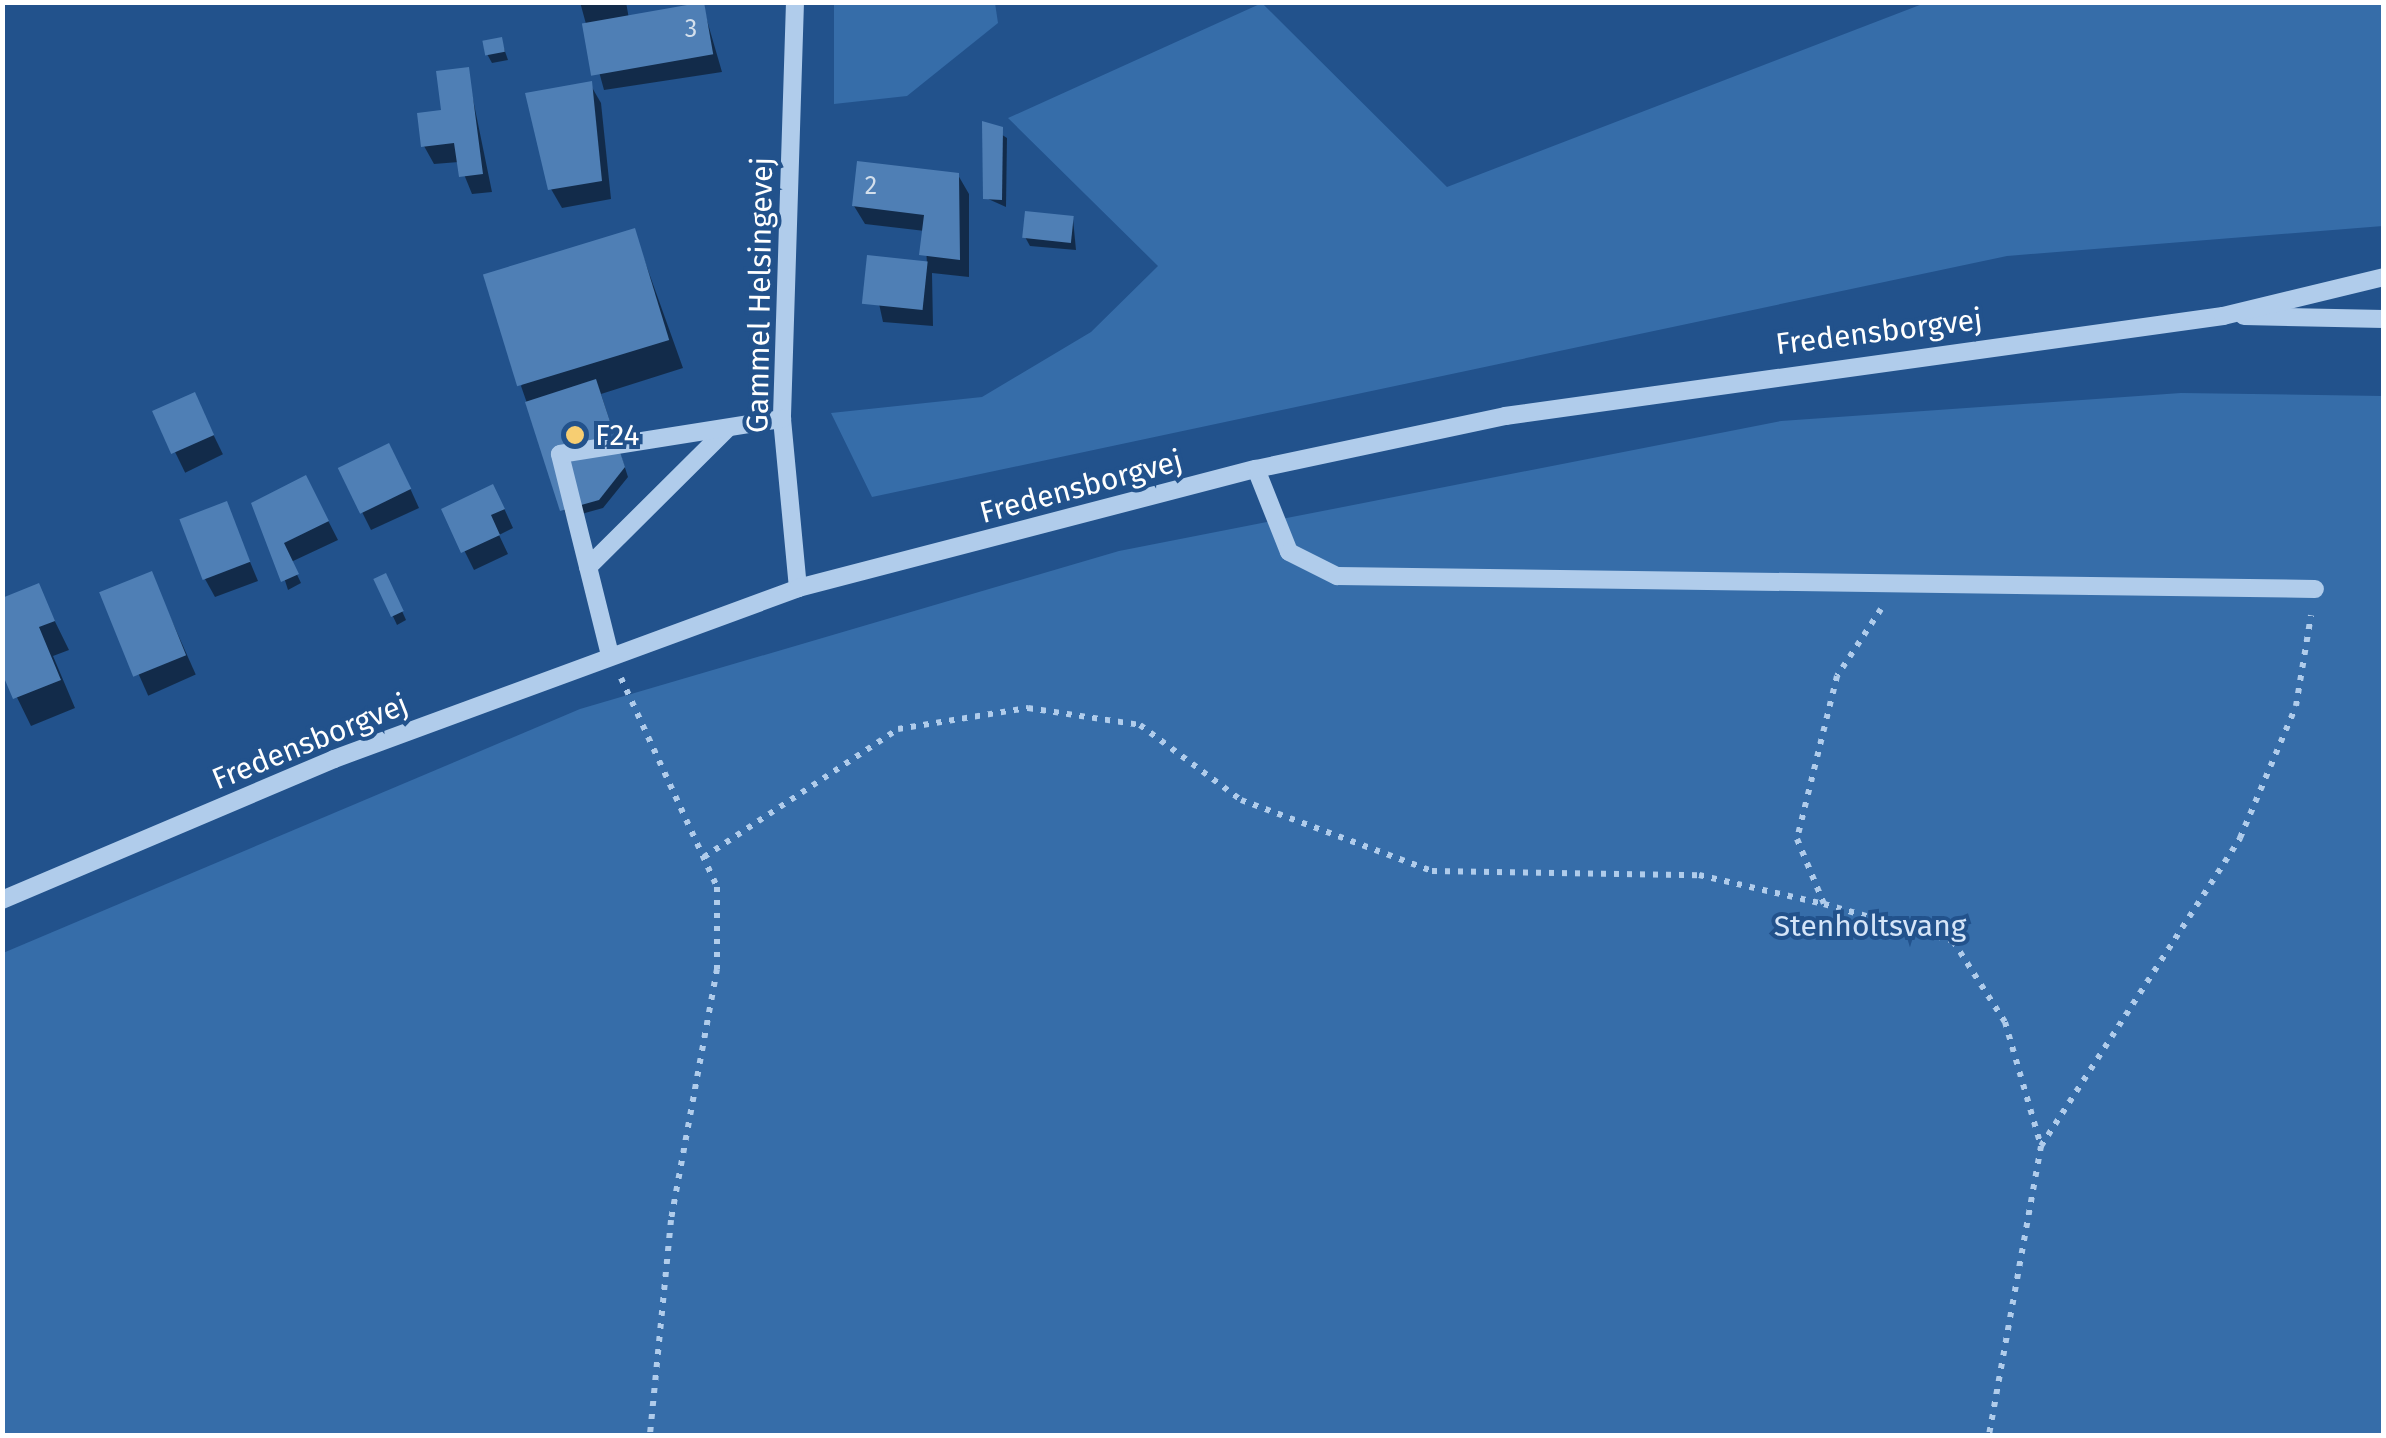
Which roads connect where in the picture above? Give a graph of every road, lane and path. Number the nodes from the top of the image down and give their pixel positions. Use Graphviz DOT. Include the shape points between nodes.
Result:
graph roads {
  1 [pos="795,2"];
  2 [pos="2384,277"];
  3 [pos="2224,316"];
  4 [pos="2384,319"];
  5 [pos="782,420"];
  6 [pos="729,428"];
  7 [pos="1256,470"];
  8 [pos="588,567"];
  9 [pos="798,588"];
  10 [pos="1895,588"];
  11 [pos="2315,589"];
  12 [pos="610,655"];
  13 [pos="704,857"];
  14 [pos="2,900"];
  15 [pos="1824,904"];
  16 [pos="2041,1146"];
  17 [pos="650,1436"];
  18 [pos="1988,1436"];
  1 -- 5 [label="street, Gammel Helsingevej"];
  2 -- 3 [label="street, Fredensborgvej"];
  3 -- 4 [label="street, Fredensborgvej"];
  3 -- 7 [label="street, Fredensborgvej" via="1802,368"];
  5 -- 6 [label="street"];
  5 -- 9 [label="street, Gammel Helsingevej"];
  6 -- 8 [label="street"];
  6 -- 8 [label="street" via="560,454"];
  7 -- 9 [label="street, Fredensborgvej"];
  7 -- 10 [label="street" via="1289,552 1338,576"];
  8 -- 12 [label="street"];
  9 -- 12 [label="street, Fredensborgvej"];
  10 -- 11 [label="street"];
  10 -- 15 [label="path" via="1837,676 1808,775 1797,839"];
  11 -- 16 [label="path" via="2296,706 2240,838"];
  12 -- 13 [label="path"];
  12 -- 14 [label="street, Fredensborgvej"];
  13 -- 15 [label="path" via="898,728 1028,708 1140,725 1241,800 1432,870 1699,875"];
  13 -- 17 [label="path" via="718,886 717,969 671,1220"];
  15 -- 16 [label="path" via="1953,941 2006,1022"];
  16 -- 18 [label="path"];
}
